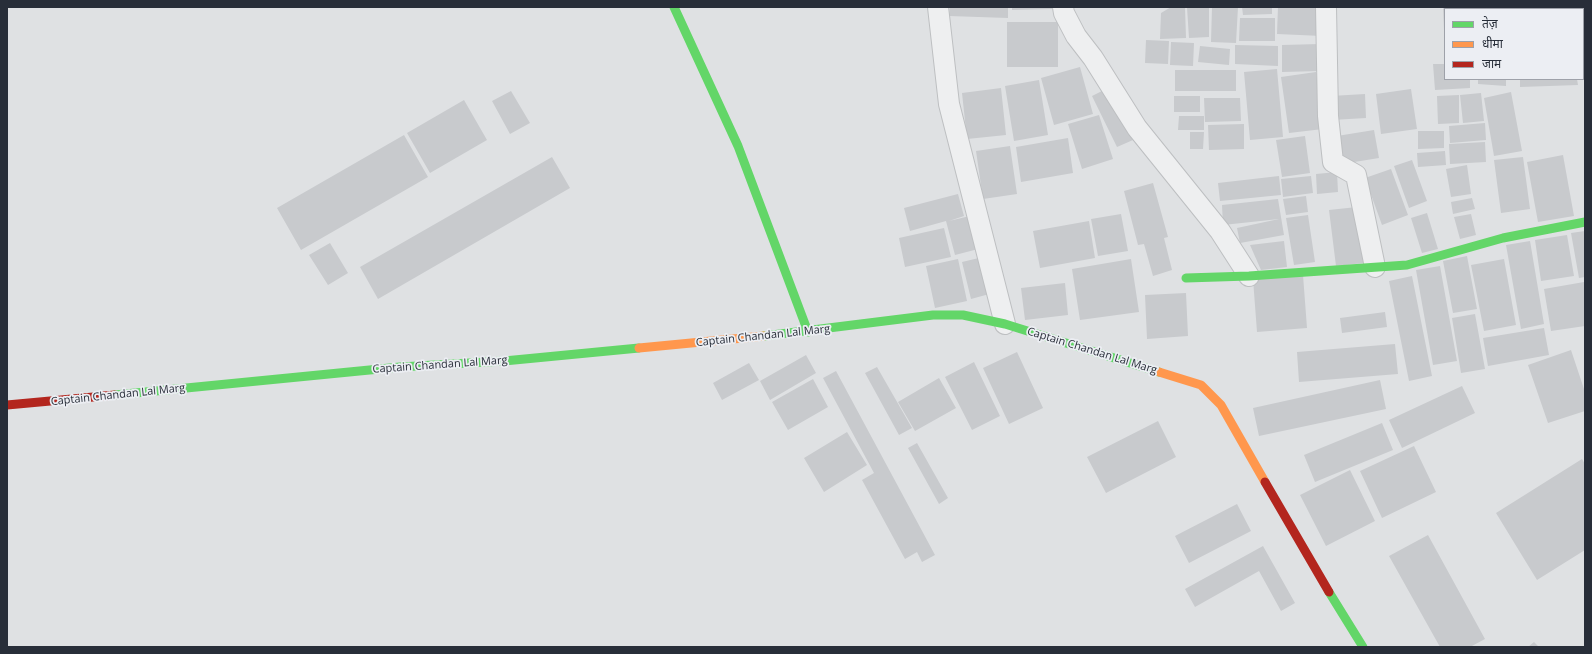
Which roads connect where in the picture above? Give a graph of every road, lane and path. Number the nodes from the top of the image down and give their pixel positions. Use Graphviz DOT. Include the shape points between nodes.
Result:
graph roads {
  1 [pos="674,7"];
  2 [pos="938,7"];
  3 [pos="1063,7"];
  4 [pos="1326,7"];
  5 [pos="1585,222"];
  6 [pos="1375,267"];
  7 [pos="1249,276"];
  8 [pos="1186,278"];
  9 [pos="1004,324"];
  10 [pos="808,332"];
  11 [pos="7,405"];
  12 [pos="1363,647"];
  1 -- 10 [label="street" via="738,146"];
  2 -- 9 [label="street" via="949,104"];
  3 -- 7 [label="street" via="1076,36 1093,58 1137,128 1220,231"];
  4 -- 6 [label="street" via="1328,116 1333,162 1356,175"];
  5 -- 6 [label="street" via="1503,238 1407,265"];
  6 -- 7 [label="street"];
  7 -- 8 [label="street"];
  9 -- 10 [label="street, Captain Chandan Lal Marg" via="963,315 933,315"];
  9 -- 12 [label="street, Captain Chandan Lal Marg" via="1201,385 1221,405 1313,566"];
  10 -- 11 [label="street, Captain Chandan Lal Marg" via="400,367"];
}
